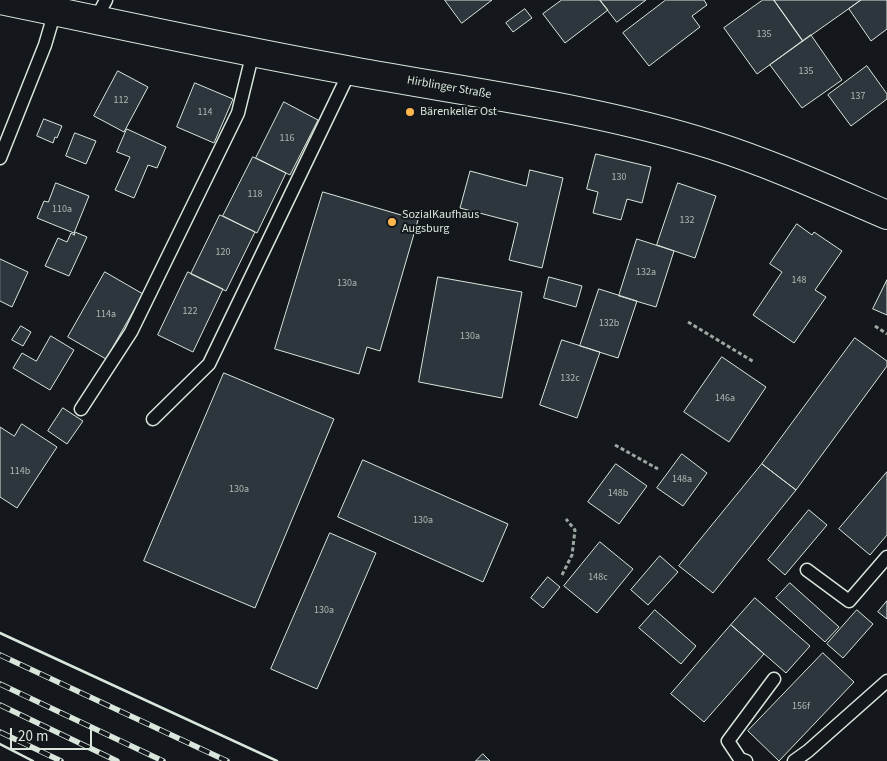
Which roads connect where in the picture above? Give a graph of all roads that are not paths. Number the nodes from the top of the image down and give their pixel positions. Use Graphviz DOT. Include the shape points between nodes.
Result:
graph roads {
  1 [pos="0,0"];
  2 [pos="101,10"];
  3 [pos="55,11"];
  4 [pos="253,52"];
  5 [pos="350,71"];
  6 [pos="0,158"];
  7 [pos="887,215"];
  8 [pos="81,408"];
  9 [pos="153,419"];
  10 [pos="887,556"];
  11 [pos="807,570"];
  12 [pos="774,679"];
  13 [pos="887,681"];
  14 [pos="746,761"];
  15 [pos="794,761"];
  1 -- 3 [label="street, Hirblinger Straße"];
  2 -- 3 [label="street, Hirblinger Straße"];
  2 -- 4 [label="street, Hirblinger Straße"];
  3 -- 6 [label="lane" via="45,46"];
  4 -- 5 [label="street, Hirblinger Straße"];
  4 -- 8 [label="lane" via="238,113 213,165 132,332"];
  5 -- 7 [label="street, Hirblinger Straße" via="531,102 710,144 778,167"];
  5 -- 9 [label="lane" via="209,364"];
  10 -- 11 [label="lane" via="849,601"];
  12 -- 14 [label="lane" via="728,741 740,759"];
  13 -- 15 [label="lane"];
}
